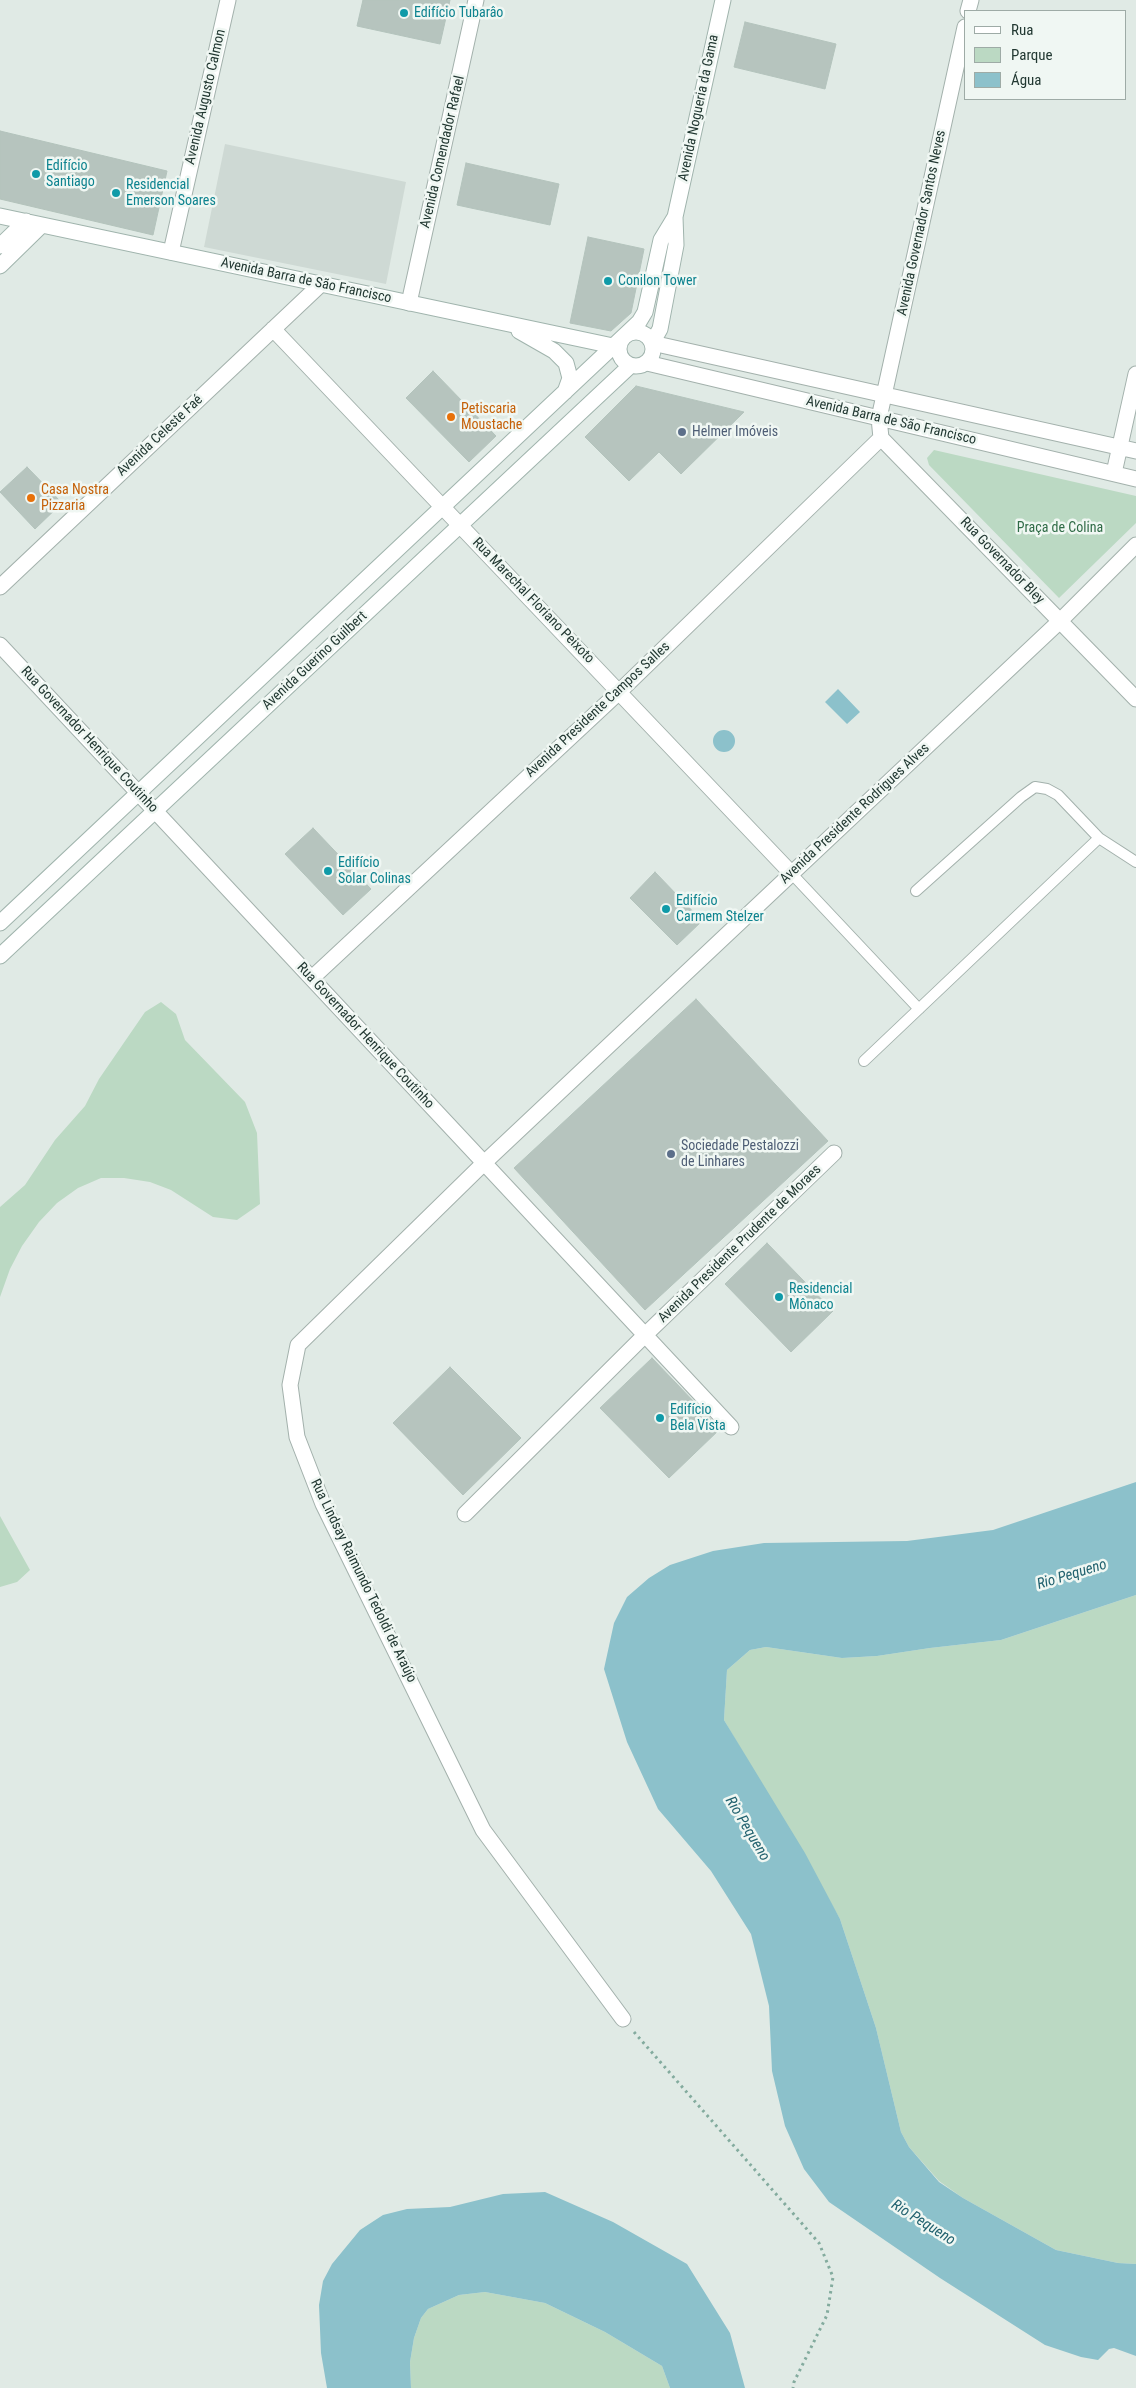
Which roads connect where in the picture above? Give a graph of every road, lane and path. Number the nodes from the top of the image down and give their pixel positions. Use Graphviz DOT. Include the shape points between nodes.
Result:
graph roads {
  1 [pos="228,0"];
  2 [pos="476,0"];
  3 [pos="722,0"];
  4 [pos="964,32"];
  5 [pos="0,216"];
  6 [pos="675,217"];
  7 [pos="26,221"];
  8 [pos="42,225"];
  9 [pos="0,246"];
  10 [pos="171,252"];
  11 [pos="0,266"];
  12 [pos="321,284"];
  13 [pos="409,303"];
  14 [pos="505,323"];
  15 [pos="274,329"];
  16 [pos="618,341"];
  17 [pos="652,343"];
  18 [pos="646,363"];
  19 [pos="630,366"];
  20 [pos="1136,374"];
  21 [pos="565,392"];
  22 [pos="884,395"];
  23 [pos="879,418"];
  24 [pos="881,438"];
  25 [pos="1119,447"];
  26 [pos="1136,451"];
  27 [pos="1114,473"];
  28 [pos="1136,479"];
  29 [pos="443,507"];
  30 [pos="460,525"];
  31 [pos="1136,545"];
  32 [pos="0,587"];
  33 [pos="1060,621"];
  34 [pos="0,645"];
  35 [pos="619,692"];
  36 [pos="1136,699"];
  37 [pos="138,793"];
  38 [pos="155,811"];
  39 [pos="1099,838"];
  40 [pos="1136,862"];
  41 [pos="792,874"];
  42 [pos="916,892"];
  43 [pos="0,923"];
  44 [pos="0,956"];
  45 [pos="312,978"];
  46 [pos="919,1008"];
  47 [pos="864,1061"];
  48 [pos="834,1153"];
  49 [pos="484,1163"];
  50 [pos="645,1335"];
  51 [pos="731,1427"];
  52 [pos="465,1514"];
  53 [pos="623,2019"];
  54 [pos="793,2388"];
  1 -- 10 [label="street, Avenida Augusto Calmon"];
  2 -- 13 [label="street, Avenida Comendador Rafael"];
  3 -- 6 [label="street, Avenida Nogueria da Gama"];
  4 -- 22 [label="street, Avenida Governador Santos Neves"];
  5 -- 7 [label="street, Avenida Barra de São Francisco"];
  6 -- 16 [label="street, Avenida Nogueria da Gama" via="661,240 645,312"];
  6 -- 17 [label="street, Avenida Nogueria da Gama" via="676,245 660,329"];
  7 -- 8 [label="street, Avenida Barra de São Francisco"];
  7 -- 9 [label="street"];
  8 -- 10 [label="street, Avenida Barra de São Francisco"];
  8 -- 11 [label="street"];
  10 -- 12 [label="street, Avenida Barra de São Francisco"];
  12 -- 13 [label="street, Avenida Barra de São Francisco"];
  12 -- 15 [label="street, Avenida Celeste Faé"];
  13 -- 14 [label="street, Avenida Barra de São Francisco"];
  14 -- 16 [label="street, Avenida Barra de São Francisco"];
  14 -- 21 [label="street" via="554,351 566,363 570,378"];
  15 -- 29 [label="street, Rua Marechal Floriano Peixoto"];
  15 -- 32 [label="street, Avenida Celeste Faé"];
  16 -- 17 [label="street" via="640,332"];
  16 -- 19 [label="street" via="618,353"];
  16 -- 21 [label="street, Avenida Guerino Guilbert"];
  17 -- 18 [label="street" via="653,354"];
  17 -- 22 [label="street, Avenida Barra de São Francisco"];
  18 -- 19 [label="street"];
  18 -- 23 [label="street, Avenida Barra de São Francisco"];
  19 -- 30 [label="street, Avenida Guerino Guilbert"];
  20 -- 25 [label="street"];
  21 -- 29 [label="street, Avenida Guerino Guilbert"];
  22 -- 23 [label="street, Avenida Governador Santos Neves"];
  22 -- 25 [label="street, Avenida Barra de São Francisco"];
  23 -- 24 [label="street"];
  23 -- 27 [label="street, Avenida Barra de São Francisco"];
  24 -- 33 [label="street, Rua Governador Bley"];
  24 -- 35 [label="street, Avenida Presidente Campos Salles"];
  25 -- 26 [label="street, Avenida Barra de São Francisco"];
  25 -- 27 [label="street"];
  27 -- 28 [label="street, Avenida Barra de São Francisco"];
  29 -- 30 [label="street, Rua Marechal Floriano Peixoto"];
  29 -- 37 [label="street, Avenida Guerino Guilbert"];
  30 -- 35 [label="street, Rua Marechal Floriano Peixoto"];
  30 -- 38 [label="street, Avenida Guerino Guilbert"];
  31 -- 33 [label="street, Avenida Presidente Rodrigues Alves"];
  33 -- 36 [label="street, Rua Governador Bley"];
  33 -- 41 [label="street, Avenida Presidente Rodrigues Alves"];
  34 -- 37 [label="street, Rua Governador Henrique Coutinho"];
  35 -- 41 [label="street, Rua Marechal Floriano Peixoto"];
  35 -- 45 [label="street, Avenida Presidente Campos Salles"];
  37 -- 38 [label="street, Rua Governador Henrique Coutinho"];
  37 -- 43 [label="street, Avenida Guerino Guilbert"];
  38 -- 44 [label="street, Avenida Guerino Guilbert"];
  38 -- 45 [label="street, Rua Governador Henrique Coutinho"];
  39 -- 40 [label="lane"];
  39 -- 42 [label="lane" via="1058,796 1047,789 1036,788 1021,797"];
  39 -- 46 [label="lane"];
  41 -- 46 [label="lane"];
  41 -- 49 [label="street, Avenida Presidente Rodrigues Alves"];
  45 -- 49 [label="street, Rua Governador Henrique Coutinho"];
  46 -- 47 [label="lane"];
  48 -- 50 [label="street, Avenida Presidente Prudente de Moraes"];
  49 -- 50 [label="street, Rua Governador Henrique Coutinho"];
  49 -- 53 [label="street, Rua Lindsay Raimundo Tedoldi de Araújo" via="298,1345 290,1385 297,1437 323,1504 483,1830"];
  50 -- 51 [label="street, Rua Governador Henrique Coutinho"];
  50 -- 52 [label="street, Avenida Presidente Prudente de Moraes"];
  53 -- 54 [label="path" via="819,2244 833,2277 827,2315"];
}
